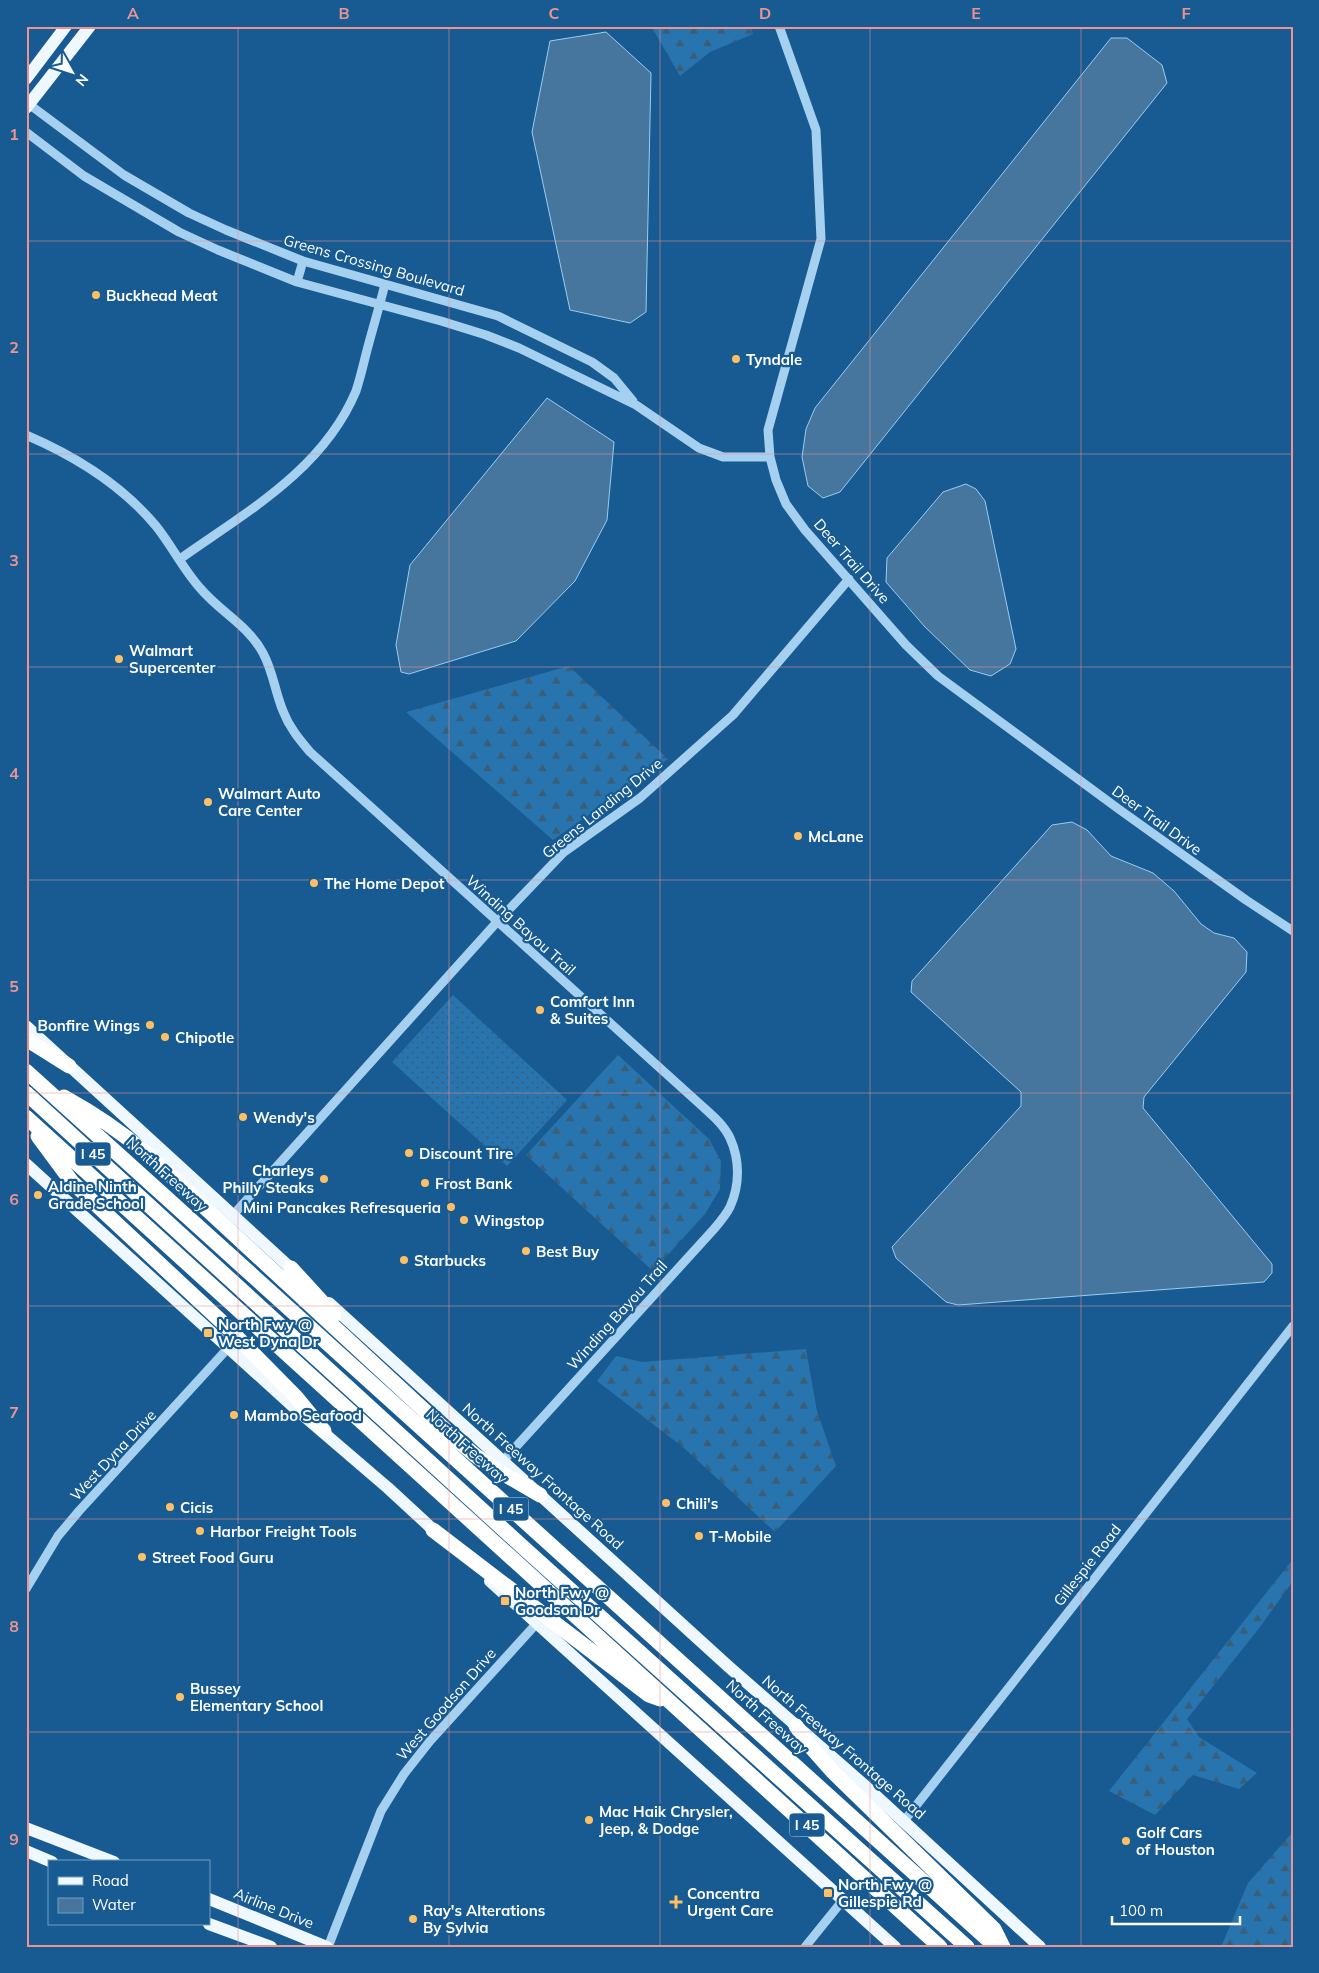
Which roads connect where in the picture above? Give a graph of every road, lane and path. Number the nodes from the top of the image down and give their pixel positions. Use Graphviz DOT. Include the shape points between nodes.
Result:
graph roads {
  1 [pos="66,26"];
  2 [pos="90,26"];
  3 [pos="779,26"];
  4 [pos="26,79"];
  5 [pos="27,104"];
  6 [pos="26,132"];
  7 [pos="303,261"];
  8 [pos="297,282"];
  9 [pos="385,284"];
  10 [pos="380,304"];
  11 [pos="636,404"];
  12 [pos="26,435"];
  13 [pos="770,457"];
  14 [pos="180,559"];
  15 [pos="849,579"];
  16 [pos="497,922"];
  17 [pos="1293,930"];
  18 [pos="26,1026"];
  19 [pos="26,1039"];
  20 [pos="69,1066"];
  21 [pos="26,1071"];
  22 [pos="26,1076"];
  23 [pos="26,1093"];
  24 [pos="26,1118"];
  25 [pos="26,1164"];
  26 [pos="233,1215"];
  27 [pos="291,1268"];
  28 [pos="1293,1326"];
  29 [pos="229,1347"];
  30 [pos="402,1390"];
  31 [pos="324,1432"];
  32 [pos="502,1461"];
  33 [pos="540,1495"];
  34 [pos="433,1530"];
  35 [pos="26,1589"];
  36 [pos="537,1623"];
  37 [pos="674,1704"];
  38 [pos="796,1726"];
  39 [pos="904,1821"];
  40 [pos="26,1828"];
  41 [pos="26,1851"];
  42 [pos="48,1860"];
  43 [pos="108,1860"];
  44 [pos="210,1899"];
  45 [pos="843,1900"];
  46 [pos="210,1924"];
  47 [pos="271,1947"];
  48 [pos="328,1947"];
  49 [pos="805,1947"];
  50 [pos="895,1947"];
  51 [pos="940,1947"];
  52 [pos="967,1947"];
  53 [pos="996,1947"];
  54 [pos="1003,1947"];
  55 [pos="1040,1947"];
  1 -- 4 [label="main road"];
  2 -- 5 [label="main road"];
  3 -- 13 [label="street, Deer Trail Drive" via="816,130 821,239 768,430"];
  5 -- 7 [label="street, Greens Crossing Boulevard" via="124,175 189,213"];
  6 -- 8 [label="street, Greens Crossing Boulevard" via="84,176 172,228"];
  7 -- 8 [label="street"];
  7 -- 9 [label="street, Greens Crossing Boulevard"];
  8 -- 10 [label="street, Greens Crossing Boulevard"];
  9 -- 10 [label="street"];
  9 -- 11 [label="street, Greens Crossing Boulevard" via="512,322 592,362 614,378"];
  10 -- 11 [label="street, Greens Crossing Boulevard" via="503,341"];
  10 -- 14 [label="street" via="356,390 325,445 284,485"];
  11 -- 13 [label="street, Greens Crossing Boulevard" via="699,448 723,457"];
  12 -- 14 [label="street, Winding Bayou Trail" via="98,472 155,525"];
  13 -- 15 [label="street, Deer Trail Drive" via="786,504"];
  14 -- 16 [label="street, Winding Bayou Trail" via="200,588 256,642 269,667 282,710 300,740"];
  15 -- 16 [label="street, Greens Landing Drive" via="733,715 640,798 564,852"];
  15 -- 17 [label="street, Deer Trail Drive" via="906,645 938,676 1151,833"];
  16 -- 26 [label="street, Greens Landing Drive"];
  16 -- 32 [label="street, Winding Bayou Trail" via="720,1123 730,1138 738,1175 729,1208 714,1229"];
  18 -- 20 [label="main road, North Freeway Frontage Road"];
  19 -- 20 [label="highway"];
  20 -- 26 [label="main road, North Freeway Frontage Road"];
  21 -- 53 [label="highway, North Freeway / I 45"];
  22 -- 30 [label="highway" via="120,1131"];
  23 -- 52 [label="highway, I 45"];
  24 -- 31 [label="highway" via="72,1182 276,1375"];
  24 -- 37 [label="highway, I 45"];
  25 -- 29 [label="main road"];
  26 -- 27 [label="main road, North Freeway Frontage Road"];
  27 -- 30 [label="highway"];
  27 -- 32 [label="main road, North Freeway Frontage Road"];
  28 -- 39 [label="street, Gillespie Road"];
  29 -- 31 [label="main road"];
  29 -- 35 [label="street, West Dyna Drive" via="79,1511 53,1544"];
  30 -- 33 [label="highway" via="476,1456"];
  31 -- 34 [label="main road"];
  32 -- 33 [label="main road, North Freeway Frontage Road"];
  33 -- 38 [label="main road, North Freeway Frontage Road"];
  34 -- 36 [label="main road"];
  34 -- 37 [label="highway" via="649,1694"];
  36 -- 45 [label="main road"];
  36 -- 48 [label="street, West Goodson Drive" via="415,1758 396,1786 374,1828"];
  37 -- 51 [label="highway, I 45"];
  38 -- 39 [label="main road, North Freeway Frontage Road"];
  38 -- 54 [label="highway" via="833,1772 994,1929"];
  39 -- 55 [label="main road, North Freeway Frontage Road"];
  40 -- 43 [label="main road"];
  41 -- 42 [label="main road"];
  44 -- 48 [label="main road, Airline Drive"];
  45 -- 49 [label="street"];
  45 -- 50 [label="main road"];
  46 -- 47 [label="main road"];
}
